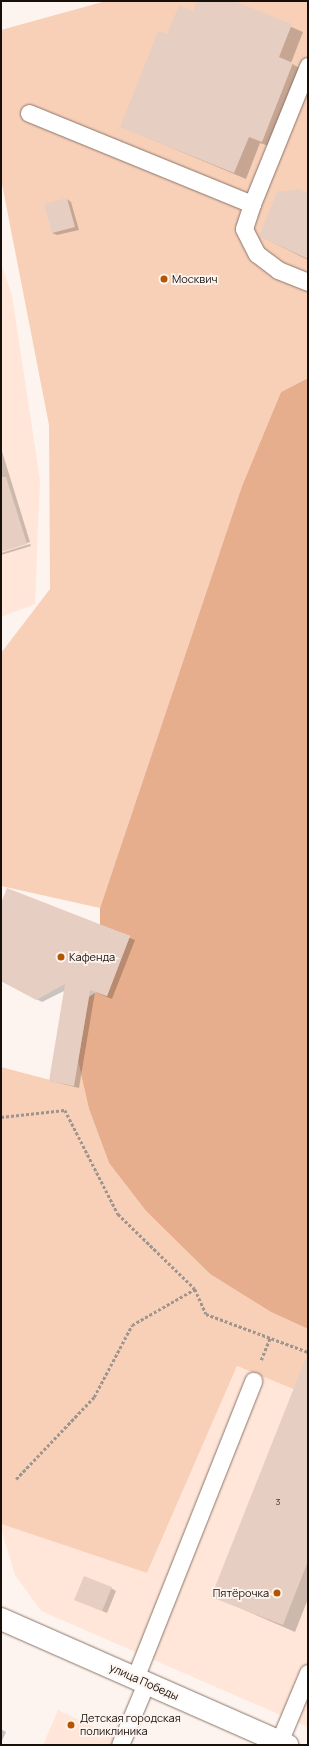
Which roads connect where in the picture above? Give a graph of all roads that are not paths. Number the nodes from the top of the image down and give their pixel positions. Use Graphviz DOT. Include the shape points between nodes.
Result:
graph roads {
  1 [pos="308,66"];
  2 [pos="29,113"];
  3 [pos="252,204"];
  4 [pos="308,282"];
  5 [pos="253,1381"];
  6 [pos="1,1619"];
  7 [pos="308,1673"];
  8 [pos="141,1681"];
  9 [pos="283,1743"];
  10 [pos="120,1745"];
  1 -- 3 [label="lane"];
  2 -- 3 [label="lane"];
  3 -- 4 [label="lane" via="244,229 257,254 278,270"];
  5 -- 8 [label="lane"];
  6 -- 8 [label="street, улица Победы"];
  7 -- 9 [label="lane"];
  8 -- 9 [label="street, улица Победы"];
  8 -- 10 [label="lane"];
}
